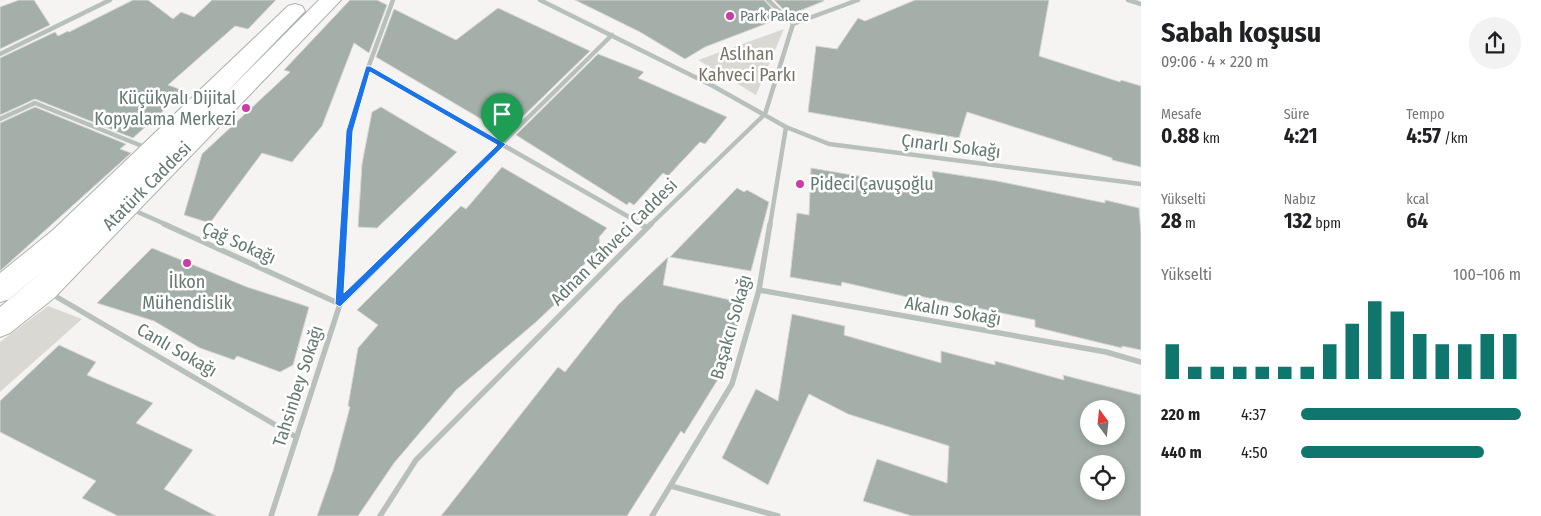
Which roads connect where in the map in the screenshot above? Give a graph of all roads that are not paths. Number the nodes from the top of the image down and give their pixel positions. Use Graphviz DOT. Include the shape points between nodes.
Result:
graph roads {
  1 [pos="110,0"];
  2 [pos="307,0"];
  3 [pos="331,0"];
  4 [pos="393,0"];
  5 [pos="540,0"];
  6 [pos="768,0"];
  7 [pos="858,0"];
  8 [pos="1128,0"];
  9 [pos="1141,4"];
  10 [pos="793,24"];
  11 [pos="612,35"];
  12 [pos="0,54"];
  13 [pos="368,68"];
  14 [pos="765,114"];
  15 [pos="0,119"];
  16 [pos="786,127"];
  17 [pos="502,144"];
  18 [pos="154,151"];
  19 [pos="1141,184"];
  20 [pos="127,207"];
  21 [pos="647,228"];
  22 [pos="44,288"];
  23 [pos="0,290"];
  24 [pos="759,290"];
  25 [pos="340,304"];
  26 [pos="0,324"];
  27 [pos="1141,362"];
  28 [pos="296,437"];
  29 [pos="671,486"];
  30 [pos="270,516"];
  31 [pos="380,516"];
  32 [pos="652,516"];
  33 [pos="778,516"];
  1 -- 12 [label="street"];
  2 -- 18 [label="main road, Atatürk Caddesi"];
  3 -- 20 [label="main road, Atatürk Caddesi"];
  4 -- 13 [label="street, Tahsinbey Sokağı"];
  5 -- 11 [label="street, Çınarlı Sokağı"];
  6 -- 10 [label="street"];
  7 -- 10 [label="street"];
  8 -- 9 [label="street"];
  10 -- 14 [label="street, Adnan Kahveci Caddesi"];
  11 -- 14 [label="street, Çınarlı Sokağı"];
  11 -- 17 [label="street"];
  13 -- 17 [label="street"];
  13 -- 25 [label="street, Tahsinbey Sokağı" via="350,131"];
  14 -- 16 [label="street, Çınarlı Sokağı"];
  14 -- 21 [label="street, Adnan Kahveci Caddesi"];
  15 -- 18 [label="street" via="35,103"];
  16 -- 19 [label="street, Çınarlı Sokağı" via="828,144"];
  16 -- 24 [label="street, Başakcı Sokağı"];
  17 -- 21 [label="street"];
  17 -- 25 [label="street"];
  18 -- 23 [label="main road, Atatürk Caddesi" via="64,238"];
  20 -- 22 [label="main road, Atatürk Caddesi"];
  20 -- 25 [label="street, Çağ Sokağı"];
  21 -- 31 [label="street, Adnan Kahveci Caddesi" via="416,460"];
  22 -- 26 [label="main road, Atatürk Caddesi"];
  22 -- 28 [label="street, Canlı Sokağı"];
  24 -- 27 [label="street, Akalın Sokağı" via="1106,352"];
  24 -- 29 [label="street, Başakcı Sokağı" via="732,384"];
  25 -- 28 [label="street, Tahsinbey Sokağı"];
  28 -- 30 [label="street, Tahsinbey Sokağı"];
  29 -- 32 [label="street, Başakcı Sokağı"];
  29 -- 33 [label="street"];
}
